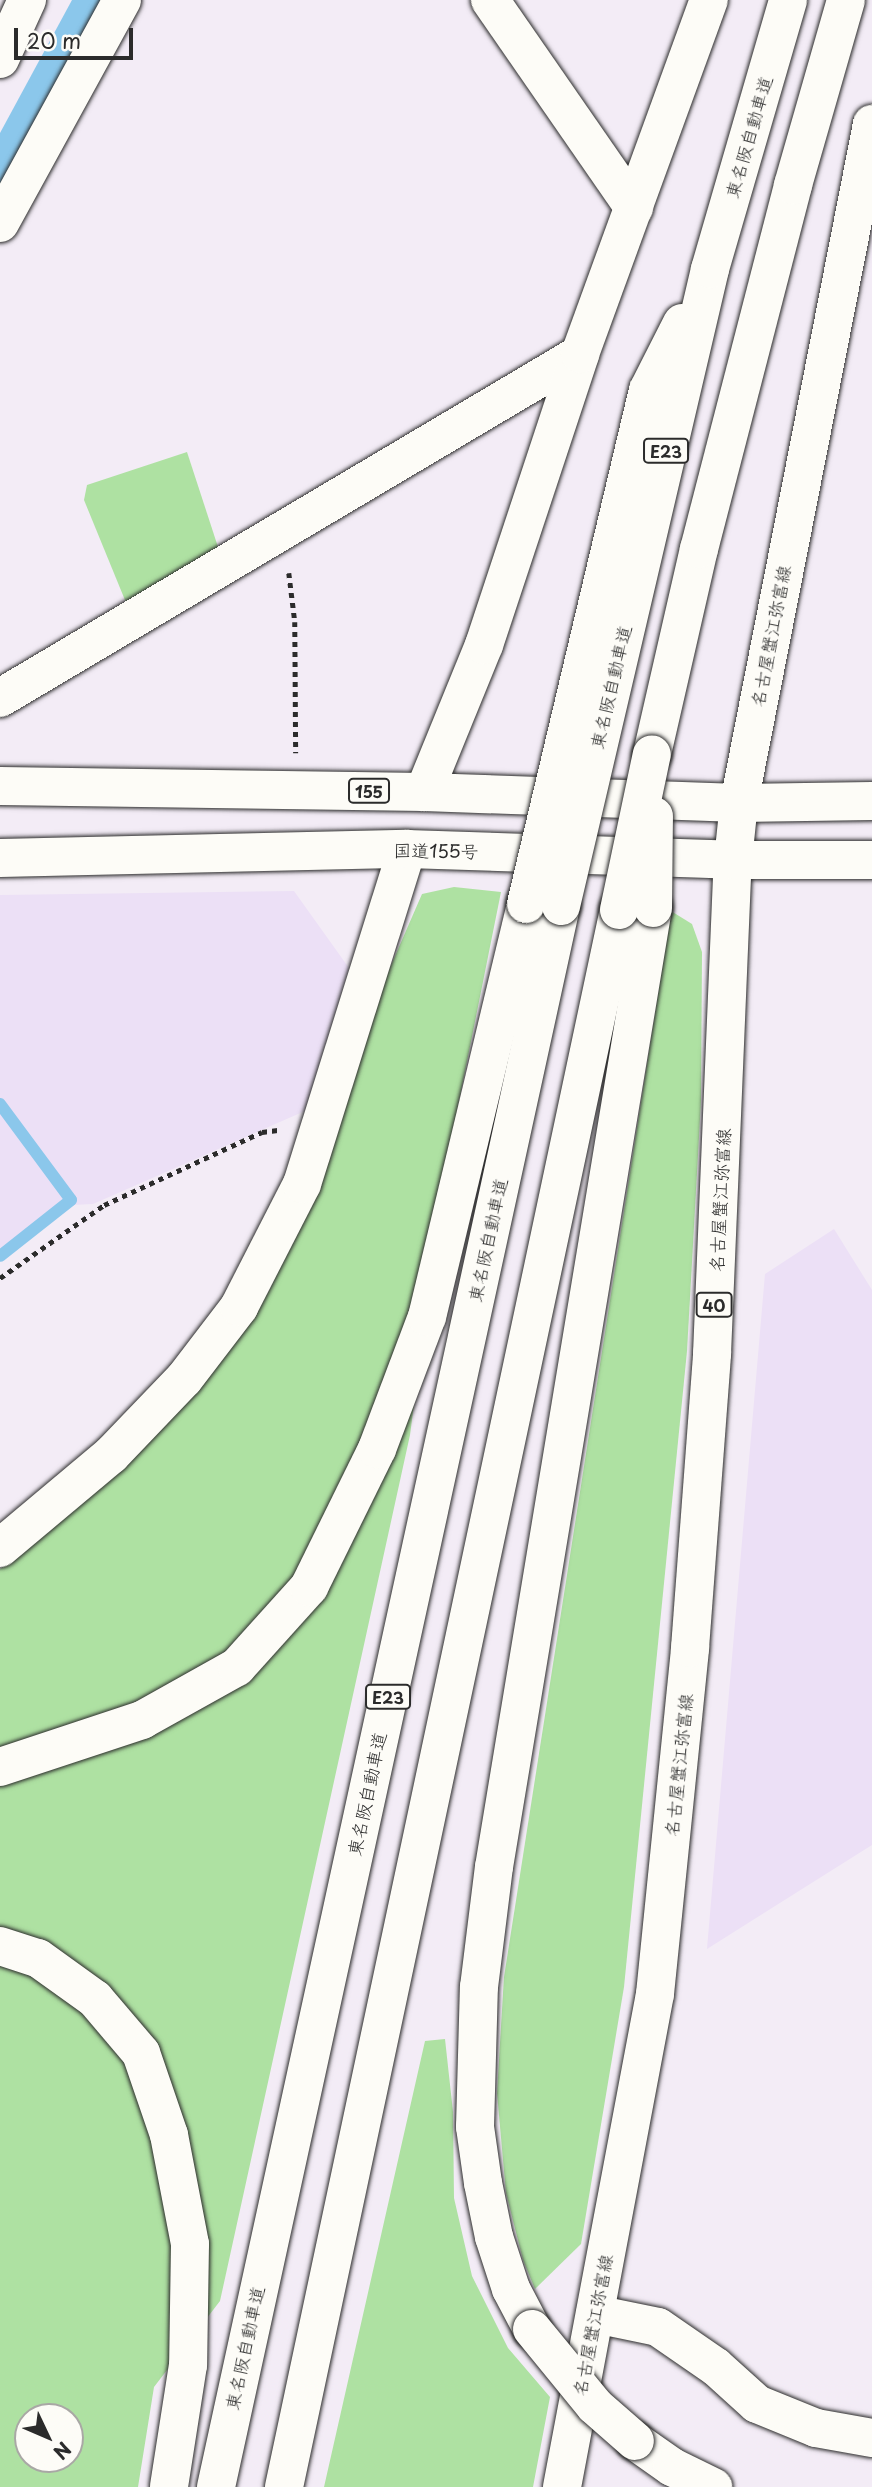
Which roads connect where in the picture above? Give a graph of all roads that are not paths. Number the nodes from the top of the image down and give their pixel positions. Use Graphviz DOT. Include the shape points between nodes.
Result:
graph roads {
  1 [pos="27,0"];
  2 [pos="122,0"];
  3 [pos="490,0"];
  4 [pos="709,0"];
  5 [pos="789,0"];
  6 [pos="846,0"];
  7 [pos="0,59"];
  8 [pos="872,125"];
  9 [pos="634,208"];
  10 [pos="0,223"];
  11 [pos="580,354"];
  12 [pos="0,698"];
  13 [pos="0,786"];
  14 [pos="424,792"];
  15 [pos="872,802"];
  16 [pos="739,803"];
  17 [pos="407,849"];
  18 [pos="0,858"];
  19 [pos="733,860"];
  20 [pos="872,860"];
  21 [pos="543,905"];
  22 [pos="636,909"];
  23 [pos="0,1548"];
  24 [pos="0,1767"];
  25 [pos="0,1946"];
  26 [pos="595,2314"];
  27 [pos="872,2438"];
  28 [pos="169,2487"];
  29 [pos="216,2487"];
  30 [pos="284,2487"];
  31 [pos="562,2487"];
  32 [pos="713,2487"];
  1 -- 7 [label="main road"];
  2 -- 10 [label="main road"];
  3 -- 9 [label="main road"];
  4 -- 9 [label="main road"];
  5 -- 21 [label="main road, 東名阪自動車道 / E23, bridge" via="710,269"];
  6 -- 22 [label="main road, bridge" via="699,549 653,754"];
  8 -- 16 [label="main road, 名古屋蟹江弥富線 / 40"];
  9 -- 11 [label="main road"];
  11 -- 12 [label="main road"];
  11 -- 14 [label="main road" via="484,645"];
  13 -- 14 [label="main road, 155"];
  14 -- 16 [label="main road, 155"];
  15 -- 16 [label="main road, 155"];
  16 -- 19 [label="main road, 名古屋蟹江弥富線 / 40"];
  17 -- 18 [label="main road, 国道155号"];
  17 -- 19 [label="main road, 国道155号"];
  17 -- 23 [label="main road" via="302,1184 239,1307 184,1379 111,1454"];
  19 -- 20 [label="main road, 国道155号"];
  19 -- 26 [label="main road, 名古屋蟹江弥富線 / 40" via="712,1354 690,1648 655,1994"];
  21 -- 24 [label="main road" via="427,1317 377,1448 309,1587 237,1667 142,1720"];
  21 -- 29 [label="main road, 東名阪自動車道 / E23"];
  22 -- 30 [label="main road"];
  22 -- 32 [label="main road, bridge" via="494,1867 479,1987 475,2127 494,2237 511,2290 532,2329 595,2406 635,2441 672,2467"];
  25 -- 28 [label="main road" via="38,1958 95,1999 141,2053 169,2135 190,2244 188,2365"];
  26 -- 27 [label="main road" via="658,2328 716,2367 757,2404 816,2428"];
  26 -- 31 [label="main road, 名古屋蟹江弥富線 / 40"];
}
